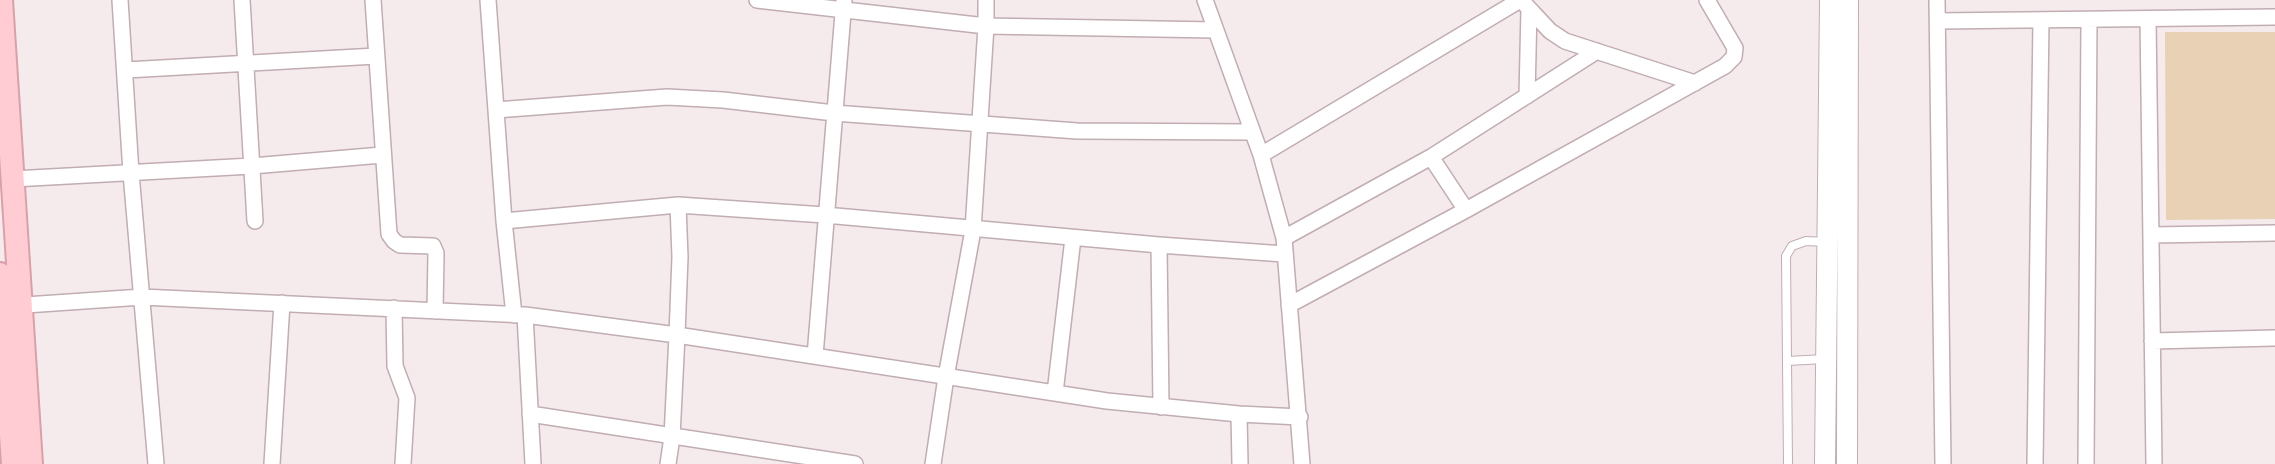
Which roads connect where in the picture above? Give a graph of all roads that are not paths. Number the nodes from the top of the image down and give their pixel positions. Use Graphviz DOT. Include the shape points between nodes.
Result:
graph roads {
  1 [pos="1,0"];
  2 [pos="120,0"];
  3 [pos="242,0"];
  4 [pos="373,0"];
  5 [pos="488,0"];
  6 [pos="757,0"];
  7 [pos="986,0"];
  8 [pos="1205,0"];
  9 [pos="1707,0"];
  10 [pos="1830,0"];
  11 [pos="1848,0"];
  12 [pos="1937,0"];
  13 [pos="1523,3"];
  14 [pos="844,5"];
  15 [pos="2275,17"];
  16 [pos="2148,19"];
  17 [pos="2041,20"];
  18 [pos="2089,20"];
  19 [pos="1938,21"];
  20 [pos="986,26"];
  21 [pos="1215,30"];
  22 [pos="1597,51"];
  23 [pos="376,56"];
  24 [pos="246,63"];
  25 [pos="126,70"];
  26 [pos="1695,83"];
  27 [pos="1527,96"];
  28 [pos="496,110"];
  29 [pos="834,114"];
  30 [pos="979,124"];
  31 [pos="1252,132"];
  32 [pos="382,154"];
  33 [pos="1261,155"];
  34 [pos="1431,156"];
  35 [pos="252,166"];
  36 [pos="131,173"];
  37 [pos="13,179"];
  38 [pos="678,205"];
  39 [pos="1466,210"];
  40 [pos="825,215"];
  41 [pos="255,221"];
  42 [pos="504,221"];
  43 [pos="973,230"];
  44 [pos="2275,233"];
  45 [pos="2151,235"];
  46 [pos="1073,238"];
  47 [pos="1827,242"];
  48 [pos="1159,245"];
  49 [pos="1284,246"];
  50 [pos="0,274"];
  51 [pos="142,297"];
  52 [pos="282,303"];
  53 [pos="1289,305"];
  54 [pos="12,306"];
  55 [pos="394,308"];
  56 [pos="435,311"];
  57 [pos="519,315"];
  58 [pos="677,335"];
  59 [pos="2275,338"];
  60 [pos="2152,341"];
  61 [pos="815,356"];
  62 [pos="1826,359"];
  63 [pos="1787,361"];
  64 [pos="946,377"];
  65 [pos="1055,393"];
  66 [pos="1161,407"];
  67 [pos="530,414"];
  68 [pos="1239,414"];
  69 [pos="1300,417"];
  70 [pos="5,420"];
  71 [pos="672,437"];
  72 [pos="13,464"];
  73 [pos="31,464"];
  74 [pos="156,464"];
  75 [pos="272,464"];
  76 [pos="403,464"];
  77 [pos="533,464"];
  78 [pos="668,464"];
  79 [pos="855,464"];
  80 [pos="933,464"];
  81 [pos="1240,464"];
  82 [pos="1302,464"];
  83 [pos="1788,464"];
  84 [pos="1825,464"];
  85 [pos="1847,464"];
  86 [pos="1943,464"];
  87 [pos="2035,464"];
  88 [pos="2086,464"];
  89 [pos="2154,464"];
  1 -- 37 [label="main road"];
  2 -- 25 [label="street"];
  3 -- 24 [label="street"];
  4 -- 23 [label="street"];
  5 -- 28 [label="street"];
  6 -- 14 [label="street"];
  7 -- 20 [label="street"];
  8 -- 21 [label="street"];
  9 -- 26 [label="street" via="1735,48 1734,57"];
  10 -- 47 [label="street"];
  11 -- 85 [label="street"];
  12 -- 19 [label="street"];
  13 -- 22 [label="street" via="1565,41"];
  13 -- 27 [label="street"];
  13 -- 33 [label="street"];
  14 -- 20 [label="street"];
  14 -- 29 [label="street"];
  15 -- 16 [label="street"];
  16 -- 18 [label="street"];
  16 -- 45 [label="street"];
  17 -- 18 [label="street"];
  17 -- 19 [label="street"];
  17 -- 87 [label="street"];
  18 -- 88 [label="street"];
  19 -- 86 [label="street"];
  20 -- 21 [label="street"];
  20 -- 30 [label="street"];
  21 -- 31 [label="street"];
  22 -- 26 [label="street"];
  22 -- 27 [label="street"];
  23 -- 24 [label="street"];
  23 -- 32 [label="street"];
  24 -- 25 [label="street"];
  24 -- 35 [label="street"];
  25 -- 36 [label="street"];
  26 -- 39 [label="street"];
  27 -- 34 [label="street"];
  28 -- 29 [label="street" via="667,97"];
  28 -- 42 [label="street"];
  29 -- 30 [label="street"];
  29 -- 40 [label="street"];
  30 -- 31 [label="street" via="1077,131"];
  30 -- 43 [label="street"];
  31 -- 33 [label="street"];
  32 -- 35 [label="street"];
  32 -- 56 [label="street" via="389,234 400,245 426,244 433,246 436,253"];
  33 -- 49 [label="street"];
  34 -- 39 [label="street"];
  34 -- 49 [label="street"];
  35 -- 36 [label="street"];
  35 -- 41 [label="street"];
  36 -- 37 [label="street"];
  36 -- 51 [label="street"];
  37 -- 54 [label="main road"];
  38 -- 40 [label="street"];
  38 -- 42 [label="street"];
  38 -- 58 [label="street"];
  39 -- 53 [label="street"];
  40 -- 43 [label="street"];
  40 -- 61 [label="street"];
  42 -- 57 [label="street"];
  43 -- 46 [label="street"];
  43 -- 64 [label="street"];
  44 -- 45 [label="street"];
  45 -- 60 [label="street"];
  46 -- 48 [label="street"];
  46 -- 65 [label="street"];
  47 -- 62 [label="street"];
  47 -- 63 [label="lane" via="1806,241 1792,246 1786,256"];
  48 -- 49 [label="street"];
  48 -- 66 [label="street"];
  49 -- 53 [label="street"];
  50 -- 54 [label="main road"];
  51 -- 52 [label="street"];
  51 -- 54 [label="street"];
  51 -- 74 [label="street"];
  52 -- 55 [label="street"];
  52 -- 75 [label="street"];
  53 -- 69 [label="street"];
  54 -- 70 [label="main road"];
  54 -- 73 [label="main road"];
  55 -- 56 [label="street"];
  55 -- 76 [label="street" via="395,366 407,398"];
  56 -- 57 [label="street"];
  57 -- 58 [label="street"];
  57 -- 67 [label="street"];
  58 -- 61 [label="street"];
  58 -- 71 [label="street"];
  59 -- 60 [label="street"];
  60 -- 89 [label="street"];
  61 -- 64 [label="street"];
  62 -- 63 [label="lane"];
  62 -- 84 [label="street"];
  63 -- 83 [label="lane"];
  64 -- 65 [label="street"];
  64 -- 80 [label="street"];
  65 -- 66 [label="street"];
  66 -- 68 [label="street"];
  67 -- 71 [label="street"];
  67 -- 77 [label="street"];
  68 -- 69 [label="street"];
  68 -- 81 [label="street"];
  69 -- 82 [label="street"];
  70 -- 72 [label="main road"];
  71 -- 78 [label="street"];
  71 -- 79 [label="street"];
}
